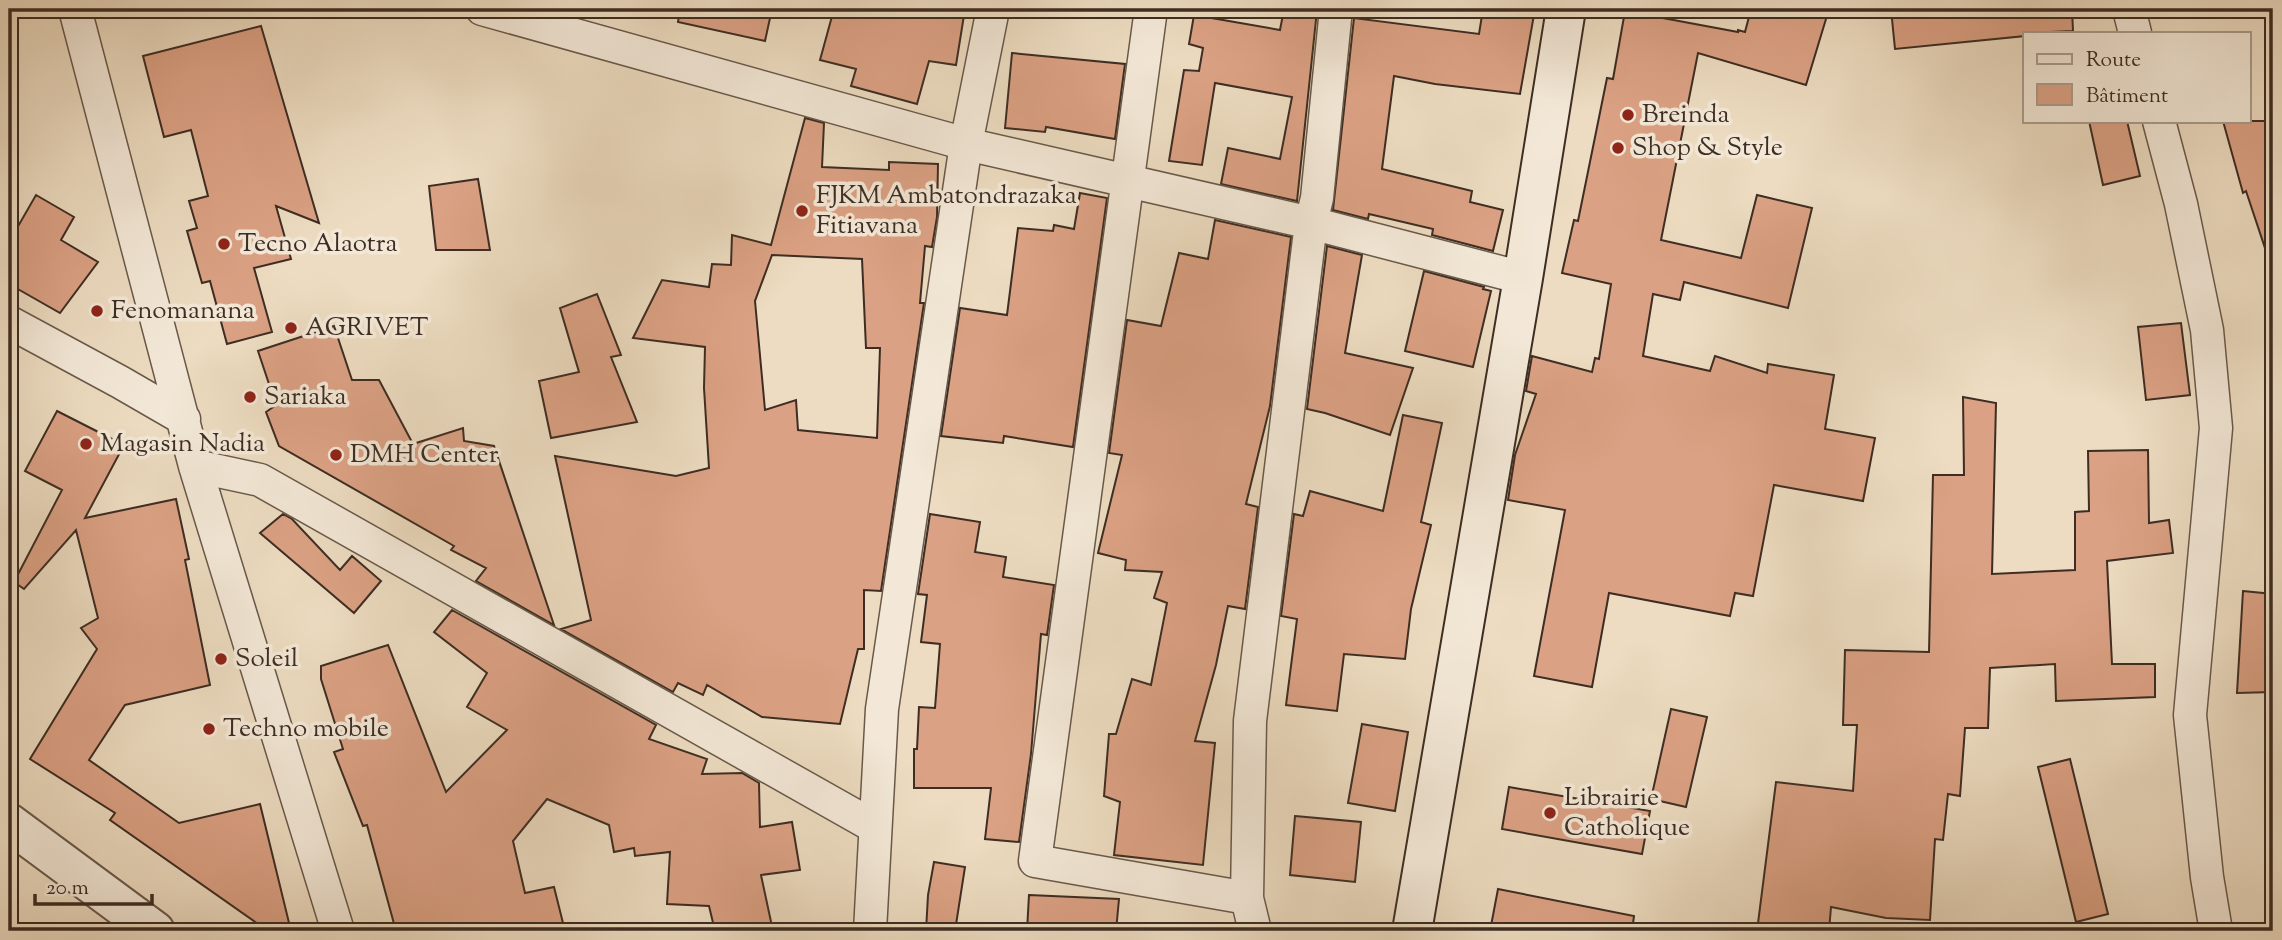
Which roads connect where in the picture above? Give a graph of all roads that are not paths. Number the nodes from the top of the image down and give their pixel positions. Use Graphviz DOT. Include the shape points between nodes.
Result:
graph roads {
  1 [pos="75,9"];
  2 [pos="482,9"];
  3 [pos="993,9"];
  4 [pos="1151,9"];
  5 [pos="1336,9"];
  6 [pos="1566,9"];
  7 [pos="2129,9"];
  8 [pos="2135,32"];
  9 [pos="2159,122"];
  10 [pos="966,144"];
  11 [pos="1127,182"];
  12 [pos="1311,223"];
  13 [pos="1523,278"];
  14 [pos="9,322"];
  15 [pos="184,419"];
  16 [pos="195,466"];
  17 [pos="9,823"];
  18 [pos="875,827"];
  19 [pos="1247,898"];
  20 [pos="155,931"];
  21 [pos="338,931"];
  22 [pos="870,931"];
  23 [pos="1255,931"];
  24 [pos="1412,931"];
  25 [pos="2216,931"];
  1 -- 15 [label="street"];
  2 -- 10 [label="street"];
  3 -- 10 [label="street"];
  4 -- 11 [label="street"];
  5 -- 12 [label="street"];
  6 -- 13 [label="main road"];
  7 -- 8 [label="street"];
  9 -- 25 [label="street" via="2207,330 2216,428 2190,715"];
  10 -- 11 [label="street"];
  10 -- 18 [label="street" via="882,709"];
  11 -- 12 [label="street"];
  11 -- 19 [label="street" via="1035,861"];
  12 -- 13 [label="street"];
  12 -- 19 [label="street" via="1250,721"];
  13 -- 24 [label="main road"];
  14 -- 15 [label="street"];
  15 -- 16 [label="street"];
  16 -- 18 [label="street" via="260,480"];
  16 -- 21 [label="street"];
  17 -- 20 [label="main road"];
  18 -- 22 [label="street"];
  19 -- 23 [label="street"];
}
